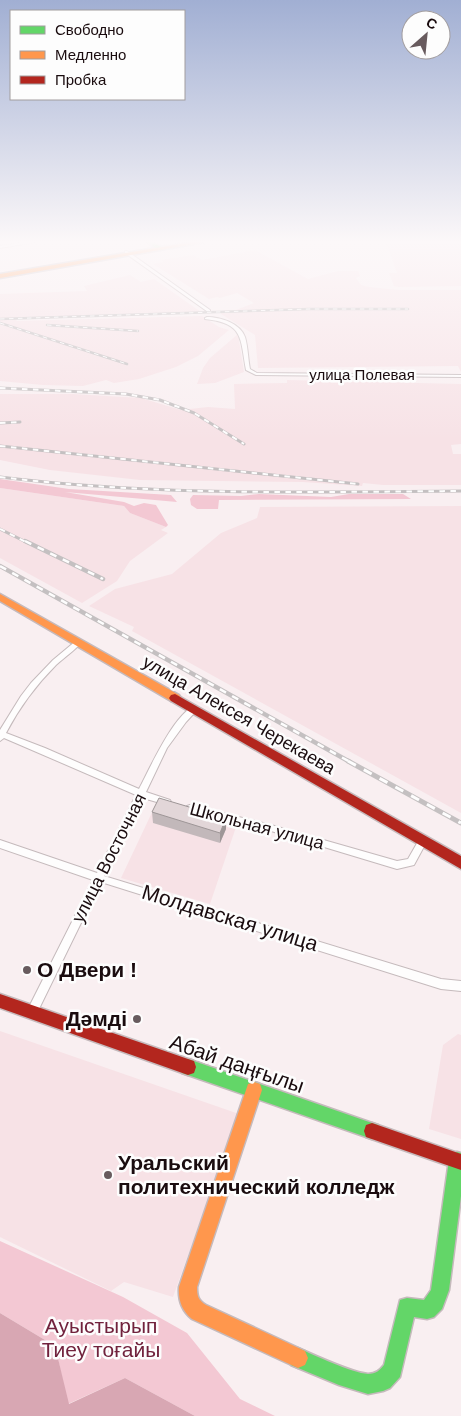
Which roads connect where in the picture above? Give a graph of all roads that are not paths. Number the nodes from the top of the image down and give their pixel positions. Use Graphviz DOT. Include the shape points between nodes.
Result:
graph roads {
  1 [pos="205,308"];
  2 [pos="209,311"];
  3 [pos="207,318"];
  4 [pos="461,376"];
  5 [pos="0,597"];
  6 [pos="79,642"];
  7 [pos="194,709"];
  8 [pos="1,735"];
  9 [pos="140,795"];
  10 [pos="423,841"];
  11 [pos="0,844"];
  12 [pos="461,863"];
  13 [pos="99,878"];
  14 [pos="461,986"];
  15 [pos="0,1001"];
  16 [pos="32,1012"];
  17 [pos="254,1090"];
  18 [pos="459,1161"];
  1 -- 2 [label="street"];
  3 -- 4 [label="street, улица Полевая" via="225,320 240,332 248,370 264,375"];
  5 -- 6 [label="street, улица Алексея Черекаева"];
  6 -- 7 [label="street, улица Алексея Черекаева"];
  6 -- 8 [label="street" via="48,670"];
  7 -- 9 [label="street, улица Восточная" via="164,747"];
  7 -- 10 [label="street, улица Алексея Черекаева"];
  8 -- 9 [label="street, Школьная улица" via="98,774"];
  9 -- 10 [label="street, Школьная улица" via="398,865 411,862"];
  9 -- 13 [label="street, улица Восточная"];
  10 -- 12 [label="street, улица Алексея Черекаева"];
  11 -- 13 [label="street, Молдавская улица"];
  13 -- 14 [label="street, Молдавская улица" via="394,970 441,984"];
  13 -- 16 [label="street, улица Восточная"];
  15 -- 16 [label="street, Абай даңғылы"];
  16 -- 17 [label="street, Абай даңғылы"];
  17 -- 18 [label="street, Абай даңғылы"];
  17 -- 18 [label="street" via="188,1287 188,1300 191,1307 199,1312 339,1375 368,1384 383,1381 393,1370 407,1307 427,1310 435,1302 440,1290"];
}
